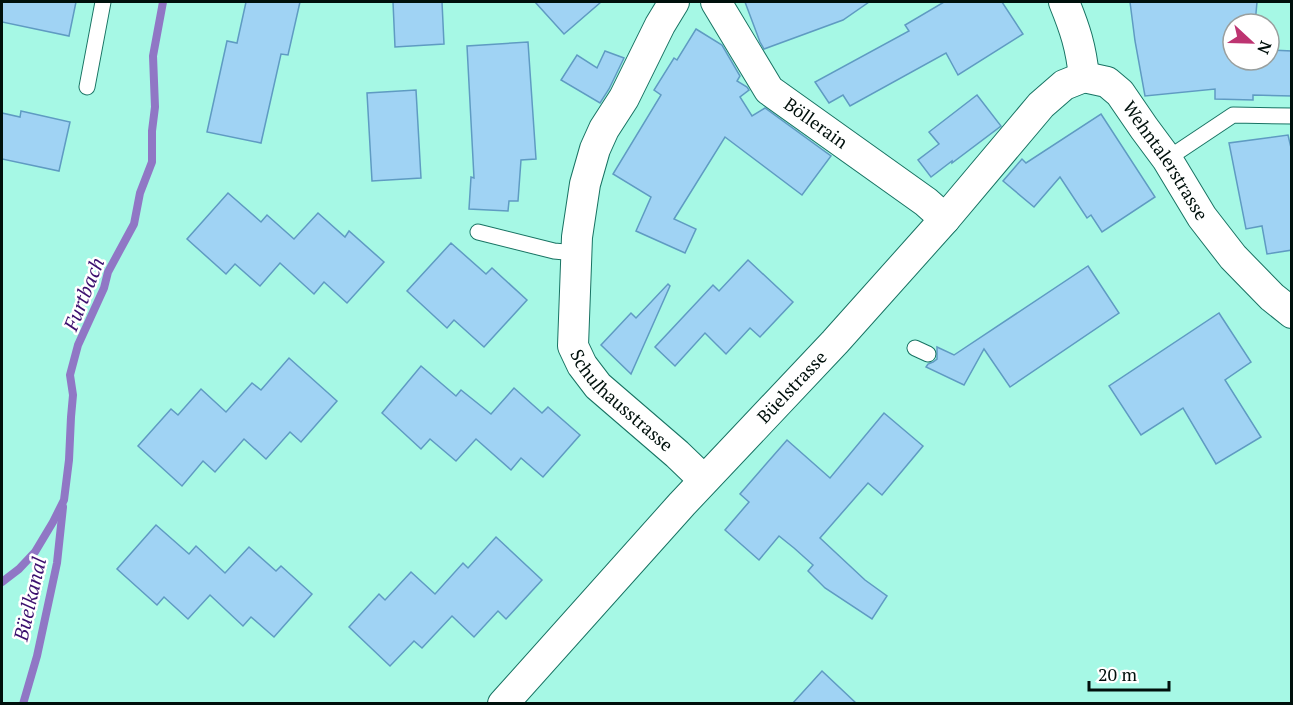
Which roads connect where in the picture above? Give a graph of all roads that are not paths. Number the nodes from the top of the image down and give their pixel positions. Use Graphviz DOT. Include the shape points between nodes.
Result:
graph roads {
  1 [pos="103,2"];
  2 [pos="674,2"];
  3 [pos="716,2"];
  4 [pos="1064,2"];
  5 [pos="1084,77"];
  6 [pos="87,87"];
  7 [pos="1292,116"];
  8 [pos="1167,159"];
  9 [pos="945,219"];
  10 [pos="478,232"];
  11 [pos="576,254"];
  12 [pos="1292,313"];
  13 [pos="704,480"];
  14 [pos="503,704"];
  1 -- 6 [label="lane"];
  2 -- 11 [label="street, Schulhausstrasse" via="595,148 585,184"];
  3 -- 9 [label="street, Böllerain" via="769,90"];
  4 -- 5 [label="street" via="1077,35"];
  5 -- 8 [label="street, Wehntalerstrasse" via="1107,82 1120,93"];
  5 -- 9 [label="street, Büelstrasse" via="1064,85 1041,105"];
  7 -- 8 [label="lane" via="1233,115"];
  8 -- 12 [label="street, Wehntalerstrasse" via="1202,217 1233,257"];
  9 -- 13 [label="street, Büelstrasse"];
  10 -- 11 [label="lane"];
  11 -- 13 [label="street, Schulhausstrasse" via="573,346 582,366 598,386"];
  13 -- 14 [label="street, Büelstrasse"];
}
